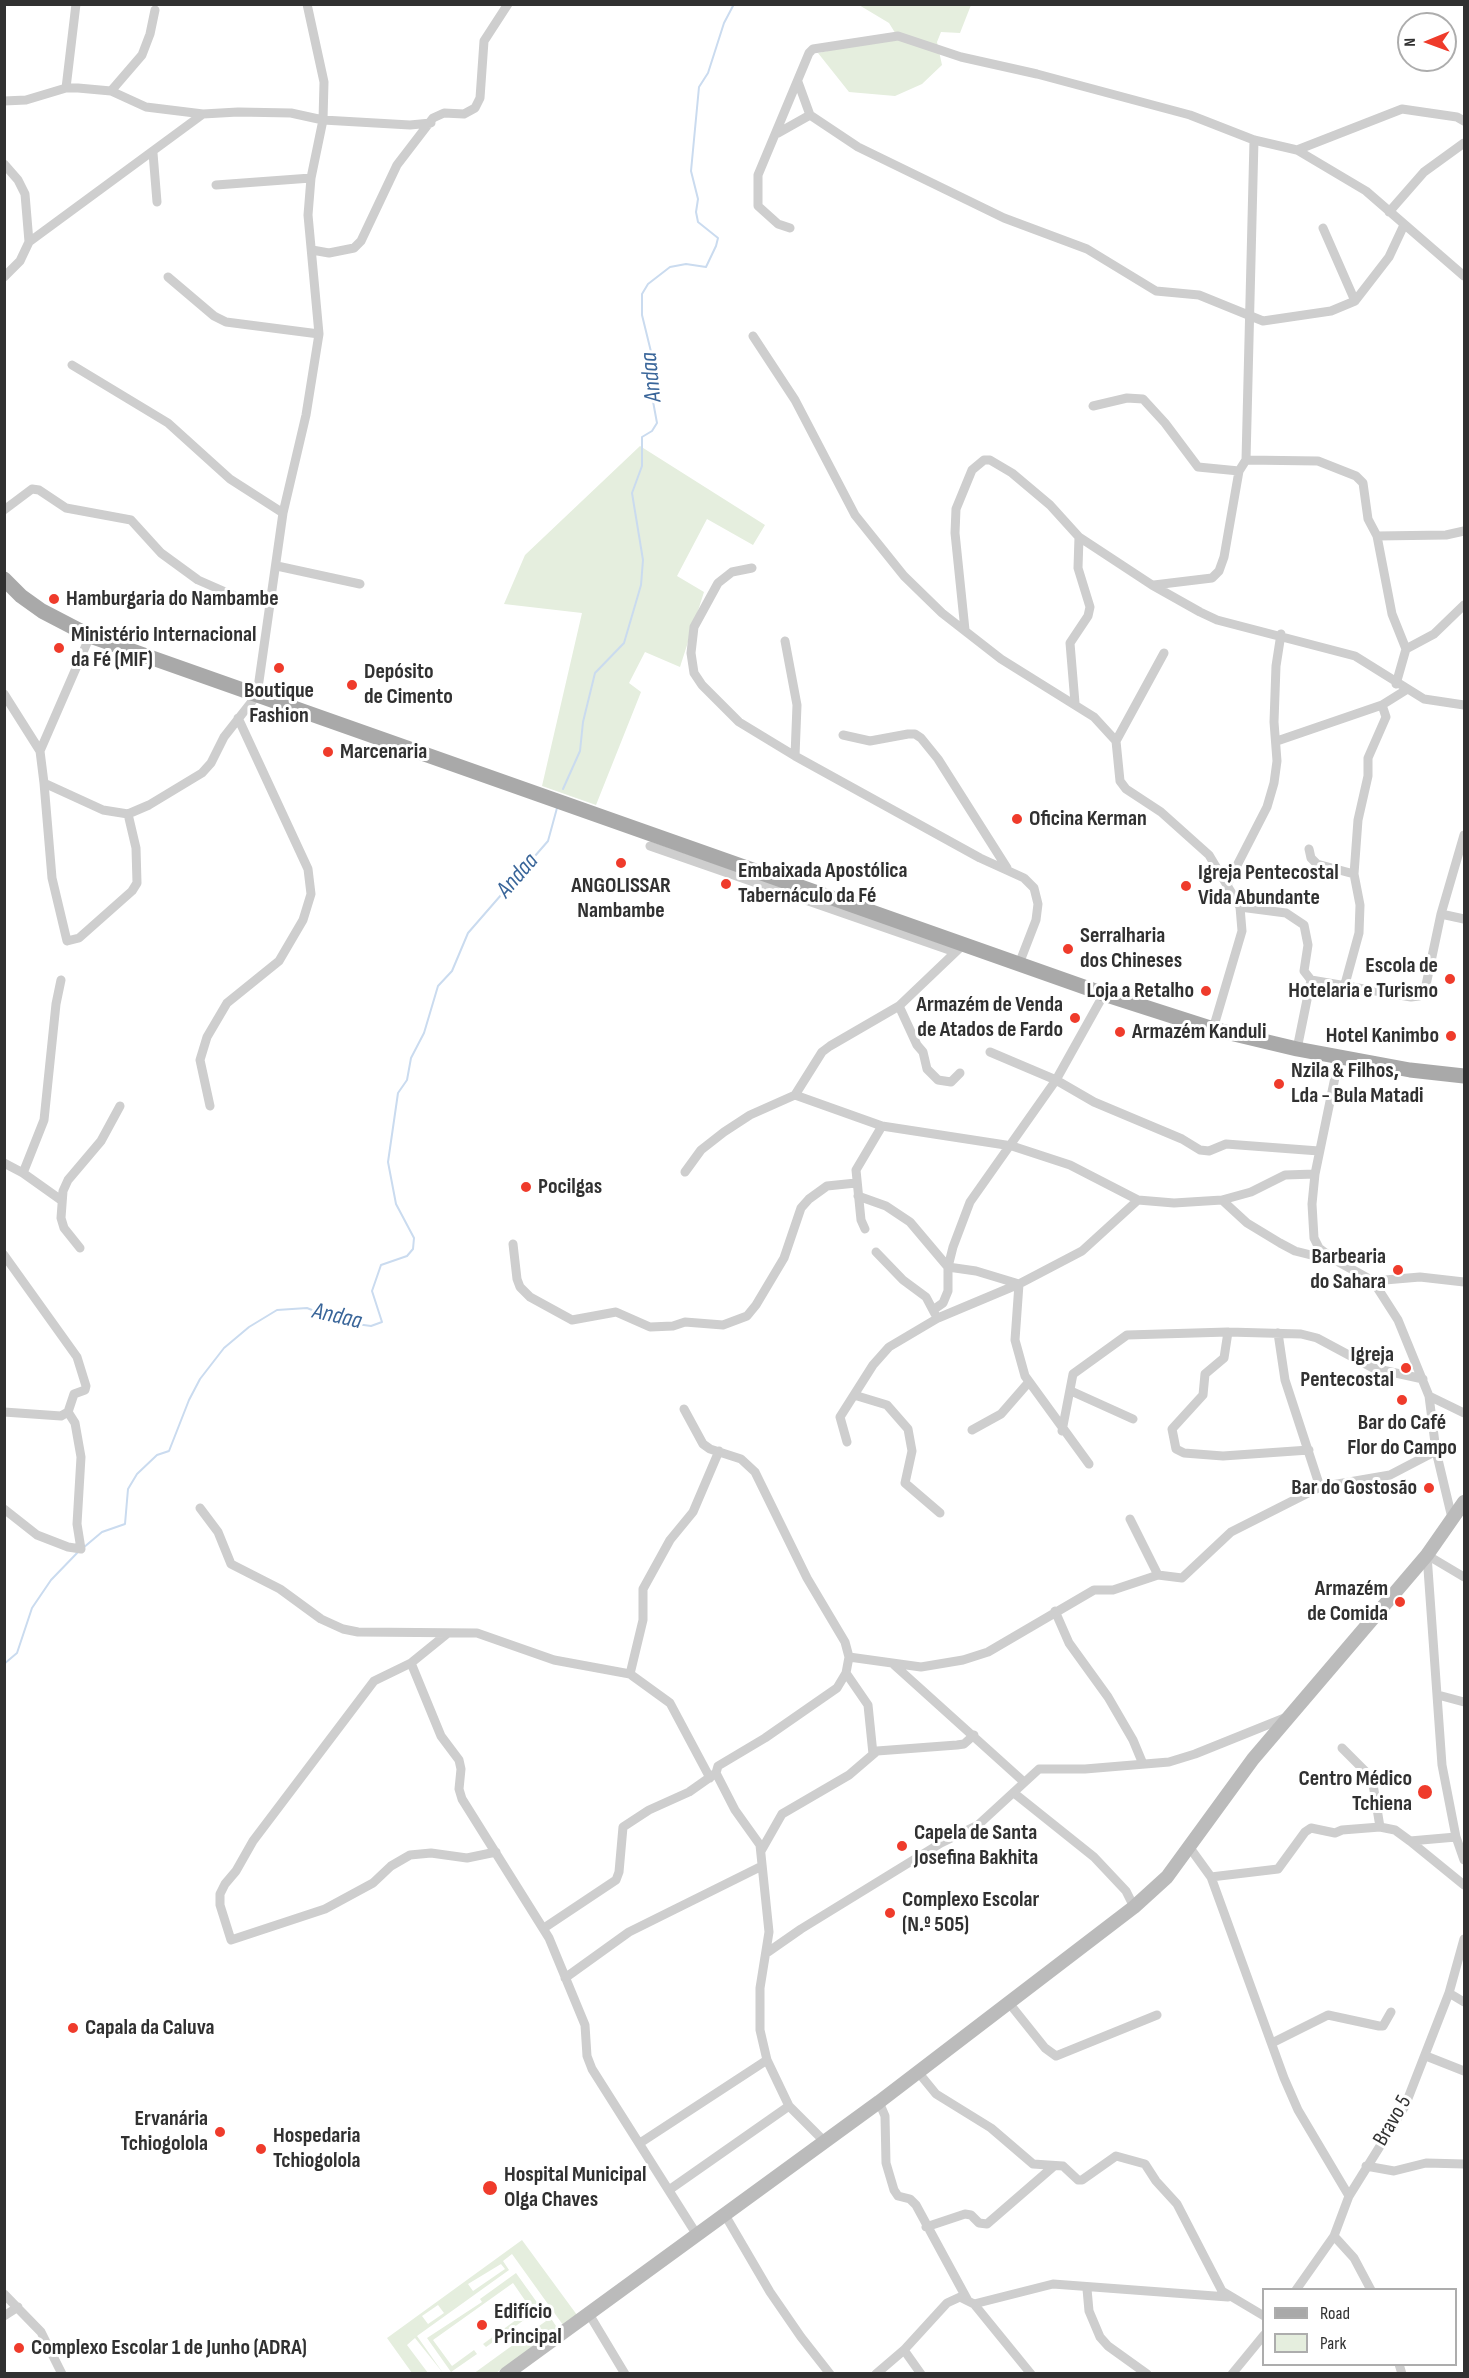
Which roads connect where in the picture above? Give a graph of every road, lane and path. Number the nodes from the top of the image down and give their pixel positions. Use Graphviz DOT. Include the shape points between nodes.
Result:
graph roads {
  1 [pos="76,4"];
  2 [pos="307,4"];
  3 [pos="508,4"];
  4 [pos="155,10"];
  5 [pos="798,82"];
  6 [pos="66,88"];
  7 [pos="111,91"];
  8 [pos="4,101"];
  9 [pos="203,114"];
  10 [pos="810,115"];
  11 [pos="323,120"];
  12 [pos="1464,121"];
  13 [pos="431,123"];
  14 [pos="778,133"];
  15 [pos="1254,140"];
  16 [pos="1464,143"];
  17 [pos="1297,150"];
  18 [pos="153,153"];
  19 [pos="4,164"];
  20 [pos="311,178"];
  21 [pos="216,185"];
  22 [pos="157,202"];
  23 [pos="1389,212"];
  24 [pos="1404,225"];
  25 [pos="790,228"];
  26 [pos="1323,228"];
  27 [pos="29,242"];
  28 [pos="312,250"];
  29 [pos="1464,276"];
  30 [pos="4,277"];
  31 [pos="168,277"];
  32 [pos="1355,301"];
  33 [pos="1250,317"];
  34 [pos="320,334"];
  35 [pos="753,336"];
  36 [pos="72,365"];
  37 [pos="1093,406"];
  38 [pos="1246,460"];
  39 [pos="1239,471"];
  40 [pos="4,510"];
  41 [pos="283,513"];
  42 [pos="1464,531"];
  43 [pos="1377,536"];
  44 [pos="1079,537"];
  45 [pos="277,566"];
  46 [pos="752,568"];
  47 [pos="4,579"];
  48 [pos="360,584"];
  49 [pos="1152,585"];
  50 [pos="268,603"];
  51 [pos="1464,605"];
  52 [pos="965,630"];
  53 [pos="1281,634"];
  54 [pos="90,636"];
  55 [pos="785,641"];
  56 [pos="1406,649"];
  57 [pos="1164,653"];
  58 [pos="1396,684"];
  59 [pos="1406,690"];
  60 [pos="4,694"];
  61 [pos="257,695"];
  62 [pos="1075,703"];
  63 [pos="1382,705"];
  64 [pos="1464,705"];
  65 [pos="238,718"];
  66 [pos="843,735"];
  67 [pos="1116,741"];
  68 [pos="1277,741"];
  69 [pos="40,750"];
  70 [pos="795,756"];
  71 [pos="44,783"];
  72 [pos="128,814"];
  73 [pos="1464,835"];
  74 [pos="650,846"];
  75 [pos="1309,849"];
  76 [pos="1007,869"];
  77 [pos="1354,874"];
  78 [pos="1228,883"];
  79 [pos="1240,907"];
  80 [pos="845,908"];
  81 [pos="1441,914"];
  82 [pos="1464,919"];
  83 [pos="960,948"];
  84 [pos="1019,964"];
  85 [pos="62,980"];
  86 [pos="1311,980"];
  87 [pos="1345,984"];
  88 [pos="1104,994"];
  89 [pos="899,1006"];
  90 [pos="1214,1029"];
  91 [pos="1296,1049"];
  92 [pos="990,1052"];
  93 [pos="1340,1058"];
  94 [pos="960,1073"];
  95 [pos="1464,1076"];
  96 [pos="1056,1080"];
  97 [pos="795,1095"];
  98 [pos="120,1106"];
  99 [pos="210,1106"];
  100 [pos="882,1126"];
  101 [pos="1012,1146"];
  102 [pos="1319,1151"];
  103 [pos="4,1163"];
  104 [pos="685,1172"];
  105 [pos="22,1173"];
  106 [pos="1315,1174"];
  107 [pos="856,1183"];
  108 [pos="858,1196"];
  109 [pos="61,1200"];
  110 [pos="1138,1200"];
  111 [pos="1222,1200"];
  112 [pos="866,1229"];
  113 [pos="513,1244"];
  114 [pos="80,1248"];
  115 [pos="876,1252"];
  116 [pos="4,1255"];
  117 [pos="1335,1260"];
  118 [pos="948,1267"];
  119 [pos="1373,1281"];
  120 [pos="1464,1282"];
  121 [pos="1019,1284"];
  122 [pos="936,1314"];
  123 [pos="1228,1332"];
  124 [pos="1278,1333"];
  125 [pos="1423,1379"];
  126 [pos="1028,1383"];
  127 [pos="1071,1391"];
  128 [pos="854,1395"];
  129 [pos="1429,1396"];
  130 [pos="684,1409"];
  131 [pos="4,1412"];
  132 [pos="68,1412"];
  133 [pos="1464,1413"];
  134 [pos="1133,1419"];
  135 [pos="972,1430"];
  136 [pos="1062,1431"];
  137 [pos="847,1442"];
  138 [pos="1309,1450"];
  139 [pos="719,1451"];
  140 [pos="1436,1451"];
  141 [pos="1089,1464"];
  142 [pos="1320,1487"];
  143 [pos="1464,1502"];
  144 [pos="200,1508"];
  145 [pos="4,1509"];
  146 [pos="940,1513"];
  147 [pos="1452,1518"];
  148 [pos="1130,1519"];
  149 [pos="1427,1555"];
  150 [pos="1158,1575"];
  151 [pos="1464,1577"];
  152 [pos="1055,1611"];
  153 [pos="448,1633"];
  154 [pos="849,1657"];
  155 [pos="411,1663"];
  156 [pos="892,1663"];
  157 [pos="846,1673"];
  158 [pos="630,1674"];
  159 [pos="1438,1695"];
  160 [pos="1464,1702"];
  161 [pos="1287,1717"];
  162 [pos="974,1735"];
  163 [pos="1342,1748"];
  164 [pos="873,1754"];
  165 [pos="1143,1764"];
  166 [pos="713,1776"];
  167 [pos="1024,1782"];
  168 [pos="1014,1793"];
  169 [pos="1380,1827"];
  170 [pos="1456,1837"];
  171 [pos="1410,1841"];
  172 [pos="1190,1848"];
  173 [pos="761,1851"];
  174 [pos="496,1852"];
  175 [pos="1464,1860"];
  176 [pos="762,1866"];
  177 [pos="1211,1877"];
  178 [pos="1464,1885"];
  179 [pos="1134,1907"];
  180 [pos="544,1929"];
  181 [pos="1464,1939"];
  182 [pos="768,1952"];
  183 [pos="565,1978"];
  184 [pos="1449,1993"];
  185 [pos="1464,2002"];
  186 [pos="1009,2003"];
  187 [pos="1391,2012"];
  188 [pos="1157,2015"];
  189 [pos="1272,2043"];
  190 [pos="1426,2056"];
  191 [pos="767,2060"];
  192 [pos="1464,2071"];
  193 [pos="918,2072"];
  194 [pos="879,2102"];
  195 [pos="789,2106"];
  196 [pos="824,2142"];
  197 [pos="640,2143"];
  198 [pos="1464,2164"];
  199 [pos="1054,2166"];
  200 [pos="1366,2166"];
  201 [pos="669,2190"];
  202 [pos="1349,2196"];
  203 [pos="724,2215"];
  204 [pos="926,2226"];
  205 [pos="697,2235"];
  206 [pos="1334,2236"];
  207 [pos="1297,2288"];
  208 [pos="1370,2288"];
  209 [pos="1087,2289"];
  210 [pos="4,2294"];
  211 [pos="1228,2297"];
  212 [pos="971,2301"];
  213 [pos="18,2307"];
  214 [pos="589,2313"];
  215 [pos="1262,2315"];
  216 [pos="4,2316"];
  217 [pos="1262,2336"];
  218 [pos="904,2350"];
  219 [pos="62,2373"];
  220 [pos="506,2373"];
  221 [pos="625,2373"];
  222 [pos="830,2373"];
  223 [pos="876,2373"];
  224 [pos="921,2373"];
  225 [pos="1031,2373"];
  226 [pos="1147,2373"];
  227 [pos="1233,2373"];
  1 -- 6 [label="street"];
  2 -- 11 [label="street" via="324,82"];
  3 -- 13 [label="street" via="484,41 480,98 475,108 464,114 436,115"];
  4 -- 7 [label="street" via="142,55"];
  5 -- 10 [label="street"];
  5 -- 14 [label="street"];
  5 -- 15 [label="street" via="813,49 898,36 961,57 1190,115"];
  6 -- 7 [label="street"];
  6 -- 8 [label="street" via="26,100"];
  7 -- 9 [label="street" via="146,107"];
  9 -- 11 [label="street" via="291,113"];
  9 -- 18 [label="street"];
  10 -- 14 [label="street"];
  10 -- 33 [label="street" via="858,147 1004,218 1087,249 1148,287 1199,295"];
  11 -- 13 [label="street"];
  11 -- 20 [label="street"];
  12 -- 17 [label="street" via="1402,109"];
  13 -- 28 [label="street" via="397,165 361,241 345,252"];
  14 -- 25 [label="street" via="758,175 756,198 763,213"];
  15 -- 17 [label="street"];
  15 -- 33 [label="street"];
  16 -- 23 [label="street" via="1424,172"];
  17 -- 23 [label="street" via="1366,190"];
  18 -- 22 [label="street"];
  18 -- 27 [label="street"];
  19 -- 27 [label="street" via="25,194"];
  20 -- 21 [label="street"];
  20 -- 28 [label="street" via="308,215"];
  23 -- 24 [label="street"];
  24 -- 29 [label="street"];
  24 -- 32 [label="street" via="1389,257"];
  26 -- 32 [label="street"];
  27 -- 30 [label="street" via="20,261"];
  28 -- 34 [label="street"];
  31 -- 34 [label="street" via="226,322"];
  32 -- 33 [label="street" via="1337,309 1269,321"];
  33 -- 38 [label="street"];
  34 -- 41 [label="street"];
  35 -- 52 [label="street" via="795,400 855,515 917,590"];
  36 -- 41 [label="street" via="168,423 230,478"];
  37 -- 39 [label="street" via="1127,398 1143,399 1166,423 1198,468"];
  38 -- 39 [label="street"];
  38 -- 43 [label="street" via="1318,461 1361,479 1368,519"];
  39 -- 49 [label="street" via="1219,572 1202,580"];
  40 -- 50 [label="street" via="33,489 66,508 131,520 161,553 198,580 246,601"];
  41 -- 45 [label="street"];
  42 -- 43 [label="street"];
  43 -- 56 [label="street" via="1392,614"];
  44 -- 49 [label="street"];
  44 -- 52 [label="street" via="1050,505 1012,473 990,460 977,464 956,510"];
  44 -- 62 [label="street" via="1078,568 1090,607 1070,643"];
  45 -- 48 [label="street"];
  45 -- 50 [label="street"];
  46 -- 70 [label="street" via="732,572 718,583 704,605 694,627 694,673 716,702 739,722"];
  47 -- 54 [label="main road" via="42,611"];
  49 -- 53 [label="street" via="1217,620"];
  50 -- 61 [label="street"];
  51 -- 56 [label="street" via="1434,634"];
  52 -- 62 [label="street" via="1001,659"];
  53 -- 58 [label="street" via="1355,656"];
  53 -- 68 [label="street" via="1275,688"];
  54 -- 61 [label="main road"];
  54 -- 69 [label="street"];
  55 -- 70 [label="street" via="797,705"];
  56 -- 58 [label="street"];
  57 -- 67 [label="street"];
  58 -- 59 [label="street"];
  59 -- 63 [label="street"];
  59 -- 64 [label="street" via="1424,699"];
  60 -- 69 [label="street"];
  61 -- 65 [label="street"];
  61 -- 80 [label="main road" via="564,802"];
  62 -- 67 [label="street"];
  63 -- 68 [label="street"];
  63 -- 77 [label="street" via="1386,717 1368,758"];
  65 -- 72 [label="street" via="202,773"];
  65 -- 99 [label="street" via="305,861 310,894 303,921 279,961 226,1004 207,1037 200,1060"];
  66 -- 76 [label="street" via="870,741 908,734 921,738"];
  67 -- 78 [label="street" via="1120,781 1126,789 1161,812 1209,855"];
  68 -- 78 [label="street" via="1274,783 1267,807"];
  69 -- 71 [label="street"];
  70 -- 76 [label="street"];
  71 -- 72 [label="street" via="103,810"];
  71 -- 72 [label="street" via="52,878 67,941 79,938 137,883 136,848"];
  73 -- 81 [label="street"];
  74 -- 80 [label="street"];
  75 -- 77 [label="street" via="1317,864"];
  76 -- 84 [label="street" via="1034,888 1038,904"];
  77 -- 87 [label="street" via="1360,905 1359,933"];
  78 -- 79 [label="street"];
  79 -- 86 [label="street" via="1286,913 1299,920 1308,945 1304,971"];
  79 -- 90 [label="street" via="1242,931"];
  80 -- 83 [label="main road" via="883,925"];
  81 -- 82 [label="street"];
  81 -- 87 [label="street" via="1426,985 1419,996"];
  83 -- 84 [label="main road"];
  83 -- 89 [label="street"];
  84 -- 88 [label="main road"];
  85 -- 105 [label="street" via="44,1120"];
  86 -- 87 [label="street"];
  86 -- 91 [label="street"];
  88 -- 90 [label="main road"];
  88 -- 96 [label="street"];
  89 -- 94 [label="street" via="923,1052 927,1069 939,1080 951,1082"];
  89 -- 97 [label="street" via="830,1046"];
  90 -- 91 [label="main road"];
  91 -- 93 [label="main road"];
  92 -- 96 [label="street"];
  93 -- 95 [label="main road"];
  93 -- 102 [label="street"];
  96 -- 101 [label="street"];
  96 -- 102 [label="street" via="1094,1102 1200,1150 1226,1144"];
  97 -- 100 [label="street"];
  97 -- 104 [label="street" via="750,1115 724,1132 701,1150"];
  98 -- 109 [label="street" via="101,1141 68,1180"];
  100 -- 101 [label="street"];
  100 -- 107 [label="street" via="858,1166"];
  101 -- 110 [label="street" via="1070,1165"];
  101 -- 118 [label="street" via="970,1202"];
  102 -- 106 [label="street"];
  103 -- 105 [label="street"];
  105 -- 109 [label="street"];
  106 -- 111 [label="street" via="1285,1175 1251,1192"];
  106 -- 117 [label="street" via="1311,1204 1314,1238 1319,1248"];
  107 -- 108 [label="street"];
  107 -- 113 [label="street" via="827,1186 809,1199 801,1208 784,1258 756,1305 747,1316 723,1325 686,1322 650,1327 616,1312 572,1320 530,1297 520,1287"];
  108 -- 112 [label="street"];
  108 -- 118 [label="street" via="886,1206 909,1222"];
  109 -- 114 [label="street" via="64,1228"];
  110 -- 111 [label="street"];
  110 -- 121 [label="street" via="1082,1251"];
  111 -- 117 [label="street" via="1247,1223 1295,1251"];
  115 -- 122 [label="street" via="926,1297"];
  116 -- 132 [label="street" via="77,1357 86,1386 74,1394"];
  117 -- 119 [label="street"];
  118 -- 121 [label="street"];
  118 -- 122 [label="street" via="948,1291"];
  119 -- 120 [label="street" via="1420,1277"];
  119 -- 125 [label="street" via="1398,1320"];
  121 -- 122 [label="street"];
  121 -- 126 [label="street" via="1014,1340"];
  122 -- 128 [label="street" via="889,1347"];
  123 -- 124 [label="street"];
  123 -- 127 [label="street" via="1127,1335 1075,1370"];
  123 -- 138 [label="street" via="1224,1358 1205,1374 1203,1395 1172,1429 1176,1449 1205,1455"];
  124 -- 125 [label="street" via="1317,1338 1373,1368"];
  124 -- 138 [label="street" via="1295,1419"];
  125 -- 129 [label="street"];
  126 -- 135 [label="street" via="1001,1414"];
  126 -- 136 [label="street" via="1045,1400"];
  127 -- 134 [label="street"];
  127 -- 136 [label="street"];
  128 -- 137 [label="street" via="840,1417"];
  128 -- 146 [label="street" via="887,1405 908,1429 912,1450 905,1483"];
  129 -- 133 [label="street"];
  129 -- 140 [label="street"];
  130 -- 139 [label="street" via="703,1444"];
  131 -- 132 [label="street" via="54,1416"];
  132 -- 145 [label="street" via="75,1423 81,1457 77,1524 81,1549 37,1535"];
  136 -- 141 [label="street"];
  138 -- 142 [label="street"];
  139 -- 154 [label="street" via="741,1459 755,1472 807,1578 842,1635"];
  139 -- 158 [label="street" via="693,1512 670,1540 643,1588 644,1620"];
  140 -- 142 [label="street" via="1390,1475"];
  140 -- 147 [label="street"];
  142 -- 150 [label="street" via="1231,1532 1182,1578"];
  143 -- 147 [label="main road"];
  144 -- 153 [label="street" via="218,1532 231,1564 280,1589 321,1618 358,1632"];
  147 -- 149 [label="main road"];
  148 -- 150 [label="street"];
  149 -- 151 [label="street"];
  149 -- 159 [label="street"];
  149 -- 161 [label="main road"];
  150 -- 152 [label="street" via="1113,1590 1094,1590"];
  152 -- 156 [label="street" via="1006,1642 963,1660 921,1666"];
  152 -- 165 [label="street" via="1070,1643 1108,1696"];
  153 -- 155 [label="street"];
  153 -- 158 [label="street" via="487,1635 554,1660"];
  154 -- 156 [label="street"];
  154 -- 157 [label="street"];
  155 -- 174 [label="street" via="441,1736 459,1761 462,1799"];
  155 -- 174 [label="street" via="374,1681 225,1884 220,1905 231,1940 325,1909 373,1883 410,1855 431,1852 467,1858"];
  156 -- 162 [label="street"];
  157 -- 164 [label="street" via="868,1705"];
  157 -- 166 [label="street" via="837,1688 718,1766"];
  158 -- 166 [label="street" via="670,1704"];
  159 -- 160 [label="street"];
  159 -- 170 [label="street" via="1442,1765"];
  161 -- 165 [label="street" via="1195,1754"];
  161 -- 172 [label="main road"];
  162 -- 164 [label="street" via="964,1744 884,1749"];
  162 -- 167 [label="street"];
  163 -- 169 [label="street" via="1372,1778"];
  164 -- 173 [label="street" via="849,1775 782,1814"];
  165 -- 167 [label="street" via="1046,1768 1034,1772"];
  166 -- 173 [label="street" via="759,1840"];
  166 -- 180 [label="street" via="623,1827 616,1880"];
  167 -- 168 [label="street"];
  168 -- 179 [label="street" via="1094,1857 1126,1891"];
  168 -- 182 [label="street" via="978,1825 941,1843"];
  169 -- 171 [label="street" via="1395,1830"];
  169 -- 177 [label="street" via="1335,1833 1311,1828 1278,1869"];
  170 -- 171 [label="street"];
  170 -- 175 [label="street"];
  171 -- 178 [label="street"];
  172 -- 177 [label="street"];
  172 -- 179 [label="main road" via="1167,1877"];
  173 -- 176 [label="street"];
  174 -- 180 [label="street"];
  176 -- 182 [label="street"];
  176 -- 183 [label="street" via="629,1932"];
  177 -- 189 [label="street"];
  179 -- 186 [label="main road"];
  180 -- 183 [label="street"];
  181 -- 184 [label="street, Bravo 5"];
  182 -- 191 [label="street" via="760,1988 760,2030"];
  183 -- 197 [label="street" via="585,2025 592,2069"];
  184 -- 185 [label="street"];
  184 -- 190 [label="street, Bravo 5"];
  186 -- 188 [label="street" via="1056,2056"];
  186 -- 193 [label="main road"];
  187 -- 189 [label="street" via="1383,2026 1328,2015"];
  189 -- 202 [label="street" via="1298,2110"];
  190 -- 192 [label="street"];
  190 -- 200 [label="street, Bravo 5" via="1405,2106"];
  191 -- 195 [label="street"];
  191 -- 197 [label="street"];
  193 -- 194 [label="main road"];
  193 -- 199 [label="street" via="936,2094 991,2128 1028,2162"];
  194 -- 196 [label="main road"];
  194 -- 204 [label="street" via="885,2116 886,2163 894,2190 916,2205"];
  195 -- 196 [label="street"];
  195 -- 201 [label="street"];
  196 -- 203 [label="main road"];
  197 -- 201 [label="street"];
  198 -- 200 [label="street" via="1426,2163 1394,2171"];
  199 -- 204 [label="street" via="987,2224 965,2214"];
  199 -- 211 [label="street" via="1063,2166 1074,2178 1082,2180 1116,2156 1145,2164 1177,2204"];
  200 -- 202 [label="street, Bravo 5"];
  201 -- 205 [label="street"];
  202 -- 206 [label="street, Bravo 5"];
  203 -- 205 [label="main road"];
  203 -- 222 [label="street" via="770,2292"];
  204 -- 212 [label="street"];
  205 -- 214 [label="main road"];
  206 -- 207 [label="street, Bravo 5"];
  206 -- 208 [label="street" via="1354,2258"];
  209 -- 211 [label="street"];
  209 -- 212 [label="street" via="1053,2284"];
  209 -- 226 [label="street" via="1089,2311 1100,2337"];
  210 -- 213 [label="street"];
  211 -- 215 [label="street"];
  212 -- 218 [label="street" via="960,2297 947,2303"];
  212 -- 225 [label="street"];
  213 -- 216 [label="street"];
  213 -- 219 [label="street" via="41,2332"];
  214 -- 220 [label="main road"];
  214 -- 221 [label="street"];
  217 -- 227 [label="street"];
  218 -- 223 [label="street"];
  218 -- 224 [label="street"];
}
